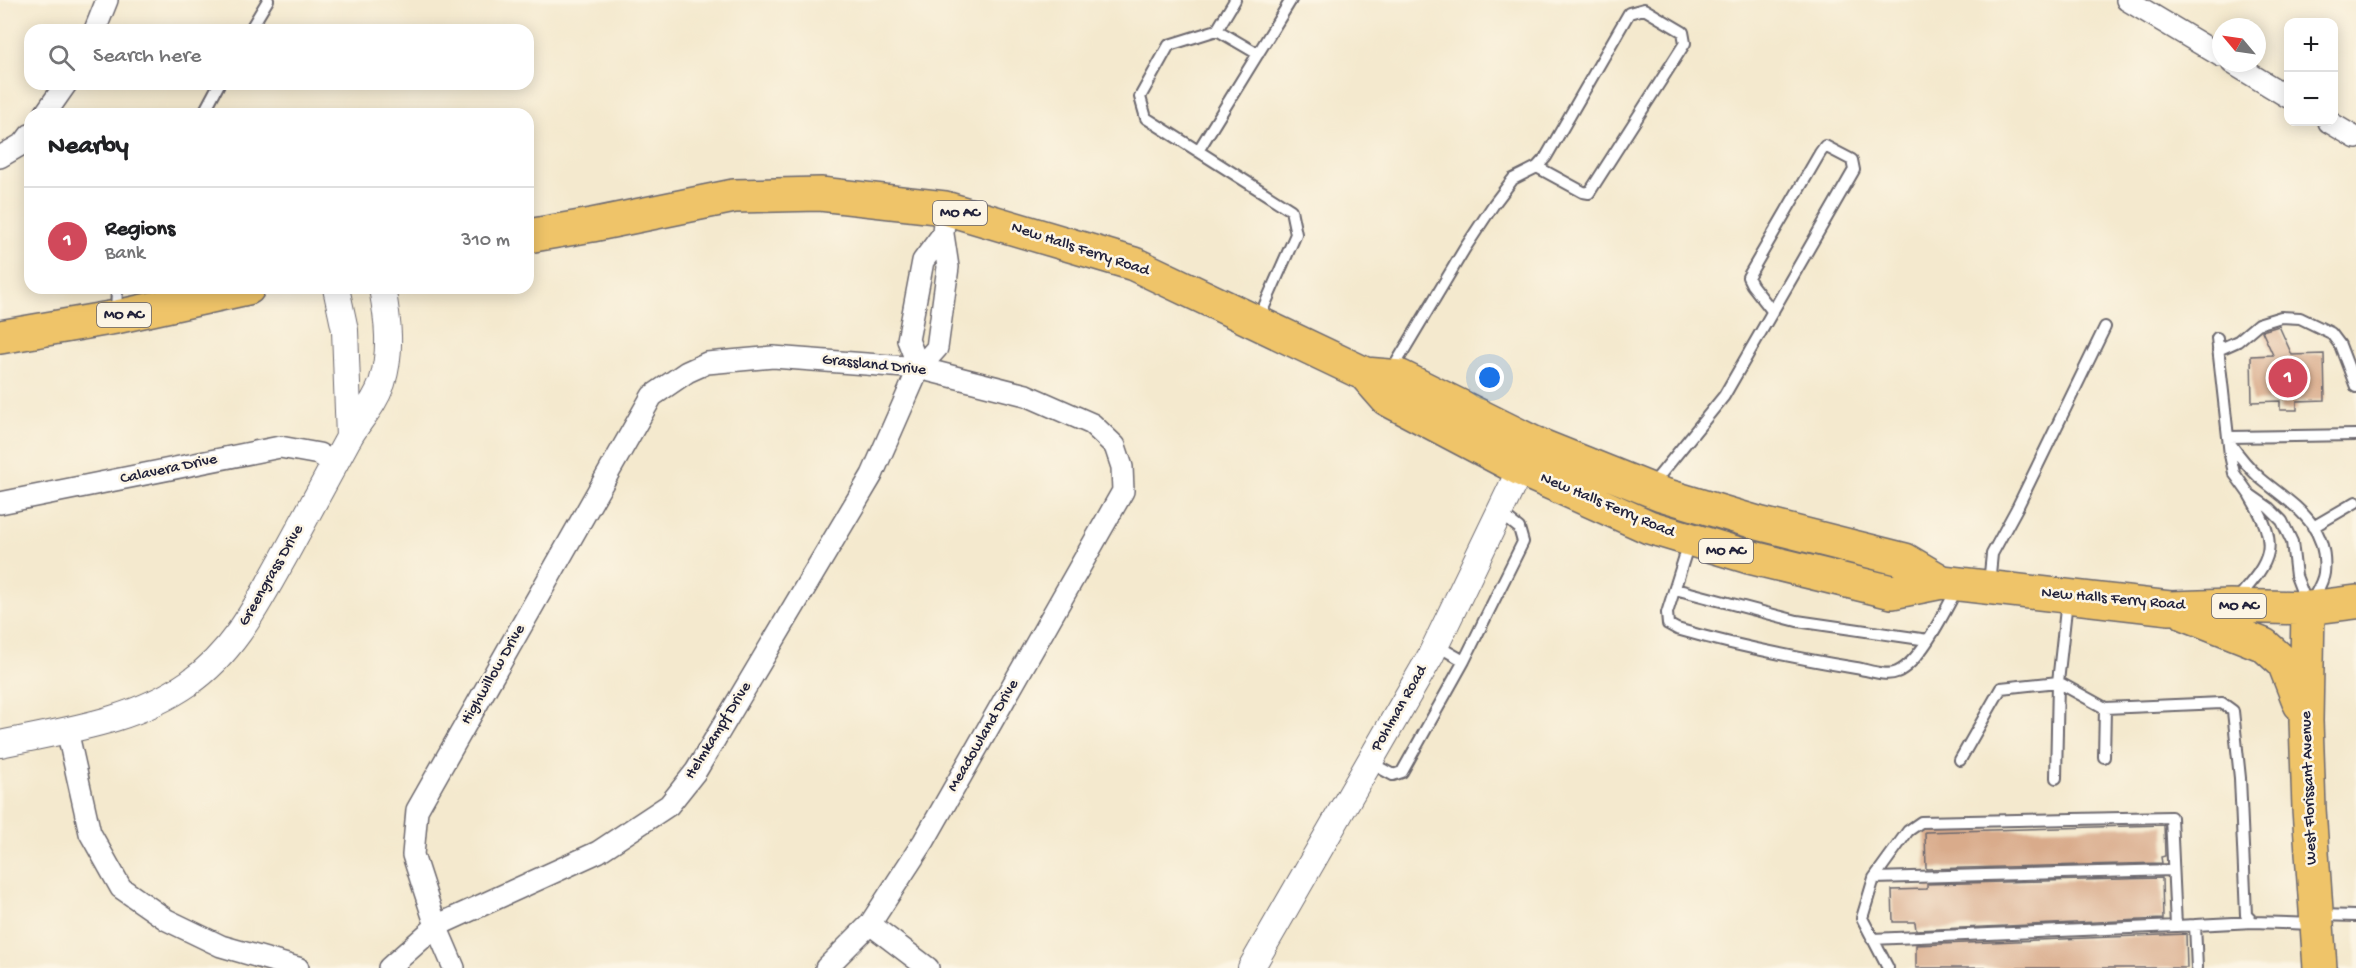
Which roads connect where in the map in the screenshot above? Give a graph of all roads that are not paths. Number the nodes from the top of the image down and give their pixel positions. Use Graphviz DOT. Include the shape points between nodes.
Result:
graph roads {
  1 [pos="107,0"];
  2 [pos="268,0"];
  3 [pos="1235,0"];
  4 [pos="1291,0"];
  5 [pos="2127,0"];
  6 [pos="97,24"];
  7 [pos="254,24"];
  8 [pos="1217,30"];
  9 [pos="2212,51"];
  10 [pos="1258,54"];
  11 [pos="2247,72"];
  12 [pos="62,90"];
  13 [pos="216,90"];
  14 [pos="2284,94"];
  15 [pos="49,108"];
  16 [pos="206,108"];
  17 [pos="2336,126"];
  18 [pos="2356,138"];
  19 [pos="24,144"];
  20 [pos="1198,151"];
  21 [pos="0,157"];
  22 [pos="1537,166"];
  23 [pos="944,221"];
  24 [pos="534,235"];
  25 [pos="192,294"];
  26 [pos="337,294"];
  27 [pos="383,294"];
  28 [pos="117,302"];
  29 [pos="1773,312"];
  30 [pos="1256,324"];
  31 [pos="2105,327"];
  32 [pos="0,337"];
  33 [pos="2217,338"];
  34 [pos="2218,350"];
  35 [pos="919,368"];
  36 [pos="1377,375"];
  37 [pos="2356,387"];
  38 [pos="652,396"];
  39 [pos="2356,435"];
  40 [pos="349,438"];
  41 [pos="2229,439"];
  42 [pos="1527,456"];
  43 [pos="335,464"];
  44 [pos="1649,489"];
  45 [pos="1123,491"];
  46 [pos="2249,494"];
  47 [pos="2356,502"];
  48 [pos="0,503"];
  49 [pos="1499,512"];
  50 [pos="2313,527"];
  51 [pos="1690,540"];
  52 [pos="1963,585"];
  53 [pos="1675,588"];
  54 [pos="2067,597"];
  55 [pos="2356,602"];
  56 [pos="2230,606"];
  57 [pos="2170,608"];
  58 [pos="2308,608"];
  59 [pos="1928,640"];
  60 [pos="1436,645"];
  61 [pos="1464,661"];
  62 [pos="2058,682"];
  63 [pos="2105,708"];
  64 [pos="2306,721"];
  65 [pos="67,730"];
  66 [pos="0,744"];
  67 [pos="2104,758"];
  68 [pos="1960,760"];
  69 [pos="1369,762"];
  70 [pos="2056,778"];
  71 [pos="2173,870"];
  72 [pos="1874,879"];
  73 [pos="2356,916"];
  74 [pos="2316,919"];
  75 [pos="2253,922"];
  76 [pos="870,924"];
  77 [pos="2194,925"];
  78 [pos="436,926"];
  79 [pos="2176,926"];
  80 [pos="1872,939"];
  81 [pos="298,968"];
  82 [pos="389,968"];
  83 [pos="454,968"];
  84 [pos="826,968"];
  85 [pos="928,968"];
  86 [pos="1251,968"];
  87 [pos="1888,968"];
  88 [pos="2197,968"];
  89 [pos="2320,968"];
  1 -- 6 [label="street"];
  2 -- 7 [label="lane"];
  3 -- 8 [label="lane"];
  4 -- 10 [label="lane"];
  5 -- 9 [label="street"];
  8 -- 10 [label="lane"];
  8 -- 20 [label="lane" via="1169,45 1140,98 1146,118"];
  10 -- 20 [label="lane"];
  11 -- 14 [label="street"];
  12 -- 15 [label="street"];
  13 -- 16 [label="lane"];
  17 -- 18 [label="street"];
  19 -- 21 [label="street"];
  20 -- 30 [label="lane" via="1291,210 1296,234"];
  22 -- 22 [label="lane" via="1546,157 1629,13 1644,9 1683,32 1685,43 1588,193"];
  22 -- 36 [label="lane" via="1513,179"];
  23 -- 24 [label="main road, New Halls Ferry Road / MO AC" via="820,194 734,196"];
  23 -- 30 [label="main road, New Halls Ferry Road / MO AC" via="1134,264"];
  23 -- 35 [label="street, Helmkampf Drive" via="948,267 937,348"];
  23 -- 35 [label="street" via="923,261 908,340"];
  25 -- 28 [label="main road, MO AC"];
  26 -- 40 [label="street" via="345,330"];
  27 -- 40 [label="street, Greengrass Drive" via="387,360 373,406"];
  28 -- 32 [label="main road, MO AC"];
  29 -- 29 [label="lane" via="1854,170 1852,160 1826,146 1748,277"];
  29 -- 44 [label="lane" via="1724,396"];
  30 -- 36 [label="main road, New Halls Ferry Road / MO AC"];
  31 -- 52 [label="lane" via="1992,554"];
  33 -- 34 [label="lane"];
  34 -- 37 [label="lane" via="2238,341 2258,324 2281,317 2300,318 2331,333 2340,345"];
  34 -- 41 [label="lane"];
  35 -- 38 [label="street, Grassland Drive" via="773,357 707,363"];
  35 -- 45 [label="street, Grassland Drive" via="1026,395 1092,424 1115,446 1122,467"];
  35 -- 78 [label="street, Helmkampf Drive" via="872,475 696,771 669,805 598,852"];
  36 -- 42 [label="main road, New Halls Ferry Road / MO AC" via="1387,399"];
  38 -- 78 [label="street, Highwillow Drive" via="417,810 413,855"];
  39 -- 41 [label="lane"];
  40 -- 43 [label="street, Greengrass Drive"];
  41 -- 46 [label="lane" via="2234,473"];
  41 -- 50 [label="lane" via="2243,461 2304,513"];
  42 -- 44 [label="main road, New Halls Ferry Road / MO AC"];
  42 -- 49 [label="street, Pohlman Road"];
  42 -- 51 [label="main road, New Halls Ferry Road / MO AC" via="1649,527"];
  43 -- 48 [label="street, Calavera Drive" via="319,454 280,447"];
  43 -- 65 [label="street, Greengrass Drive" via="245,626 220,656 190,682 152,705 114,720"];
  44 -- 52 [label="main road, New Halls Ferry Road / MO AC" via="1758,523 1905,560"];
  45 -- 76 [label="street, Meadowland Drive" via="924,841"];
  46 -- 56 [label="lane" via="2270,537 2267,557 2257,576"];
  46 -- 58 [label="lane" via="2282,521 2292,542 2296,576"];
  47 -- 50 [label="lane"];
  49 -- 60 [label="street, Pohlman Road"];
  49 -- 61 [label="lane" via="1519,528 1523,543"];
  50 -- 58 [label="lane" via="2320,541 2324,575"];
  51 -- 52 [label="main road, New Halls Ferry Road / MO AC" via="1892,592"];
  51 -- 53 [label="lane"];
  52 -- 54 [label="main road, New Halls Ferry Road / MO AC"];
  52 -- 59 [label="lane"];
  53 -- 59 [label="lane" via="1797,621"];
  53 -- 59 [label="lane" via="1667,613 1668,624 1739,647 1889,674 1899,672"];
  54 -- 57 [label="main road, New Halls Ferry Road / MO AC"];
  54 -- 62 [label="lane"];
  55 -- 58 [label="main road, New Halls Ferry Road / MO AC"];
  56 -- 57 [label="main road, New Halls Ferry Road / MO AC"];
  56 -- 58 [label="main road, New Halls Ferry Road / MO AC"];
  57 -- 64 [label="main road" via="2252,638 2274,653 2284,663"];
  58 -- 64 [label="main road, West Florissant Avenue"];
  60 -- 61 [label="lane"];
  60 -- 69 [label="street, Pohlman Road"];
  61 -- 69 [label="lane" via="1402,772 1393,775"];
  62 -- 63 [label="lane"];
  62 -- 68 [label="lane" via="2001,688"];
  62 -- 70 [label="lane"];
  63 -- 67 [label="lane"];
  63 -- 75 [label="lane" via="2222,703 2233,711 2246,915"];
  64 -- 74 [label="main road, West Florissant Avenue"];
  65 -- 66 [label="street, Greengrass Drive"];
  65 -- 81 [label="street" via="90,833 121,888 167,920 221,946"];
  69 -- 86 [label="street, Pohlman Road"];
  71 -- 72 [label="lane"];
  71 -- 72 [label="lane" via="2171,817 1921,822 1908,831"];
  71 -- 79 [label="lane"];
  72 -- 80 [label="lane" via="1862,918"];
  73 -- 74 [label="lane"];
  74 -- 75 [label="lane"];
  74 -- 89 [label="main road, West Florissant Avenue"];
  75 -- 77 [label="lane"];
  76 -- 84 [label="street, Meadowland Drive"];
  76 -- 85 [label="street"];
  77 -- 79 [label="lane"];
  77 -- 88 [label="lane"];
  78 -- 82 [label="street, Helmkampf Drive"];
  78 -- 83 [label="street, Highwillow Drive"];
  79 -- 80 [label="lane"];
  80 -- 87 [label="lane"];
}
